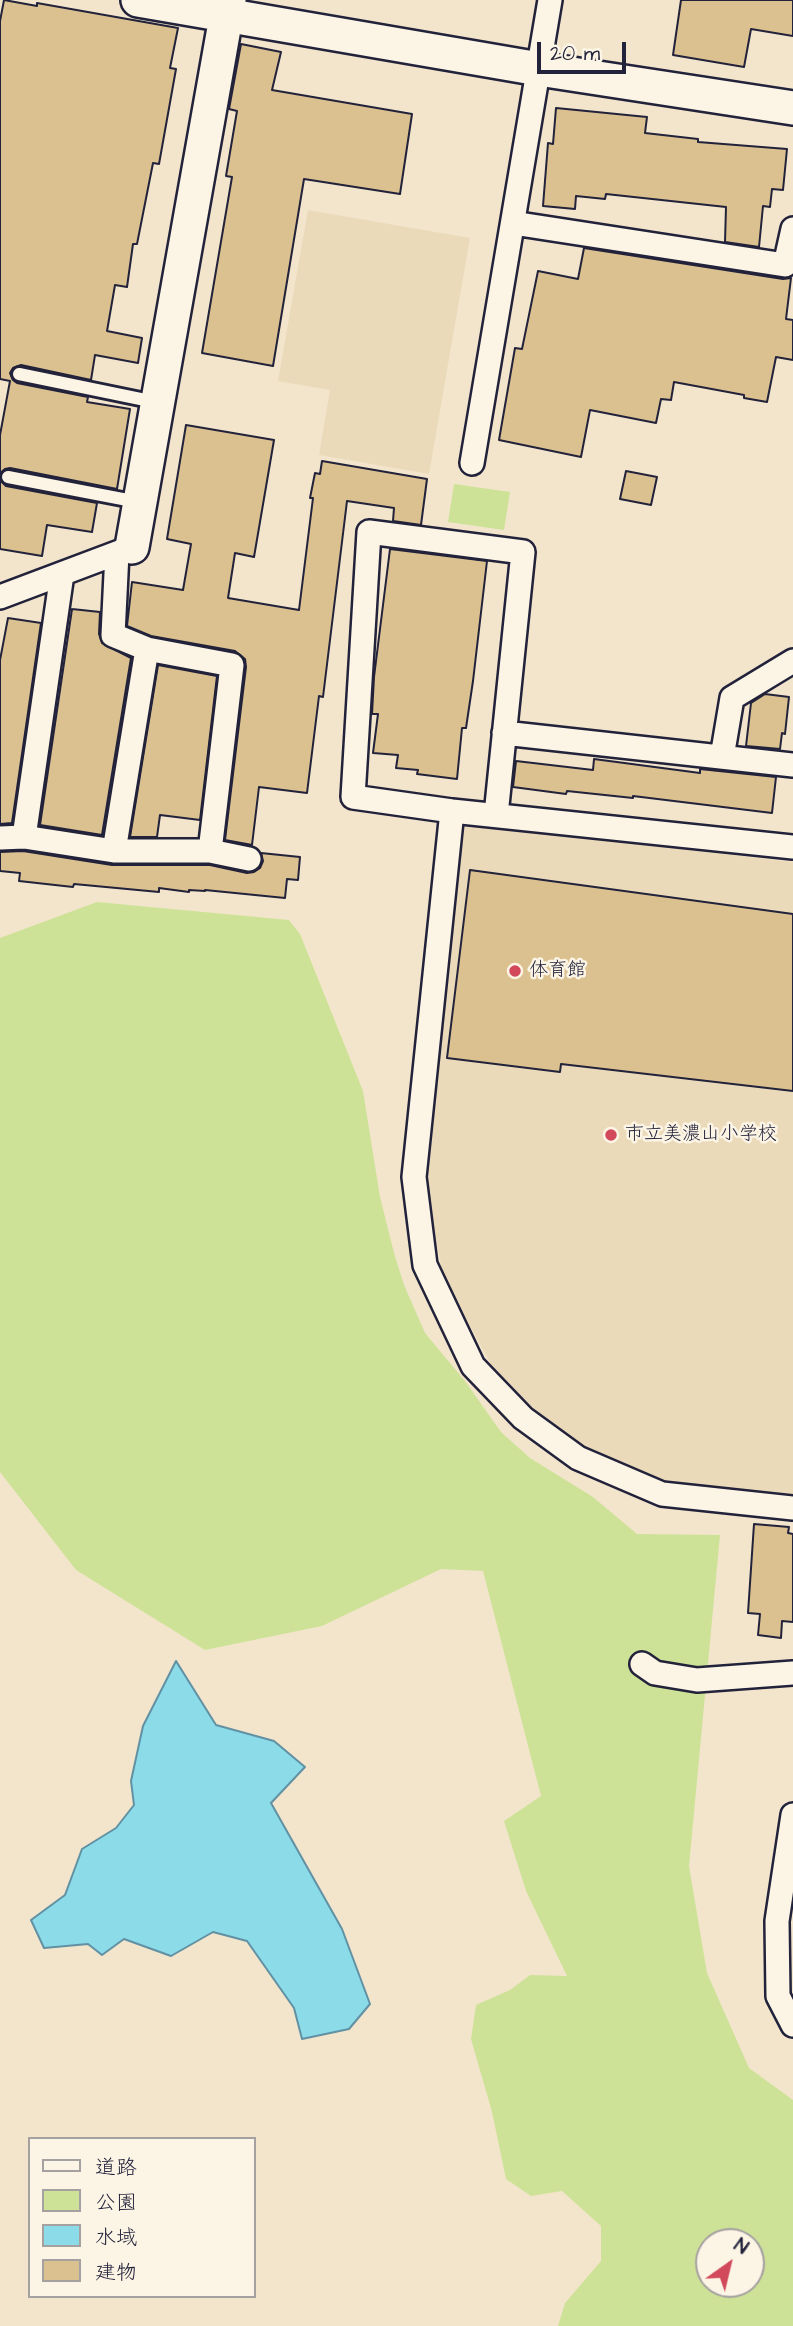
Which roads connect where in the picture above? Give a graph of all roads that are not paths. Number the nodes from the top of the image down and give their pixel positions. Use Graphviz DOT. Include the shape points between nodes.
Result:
graph roads {
  1 [pos="138,0"];
  2 [pos="550,0"];
  3 [pos="228,7"];
  4 [pos="538,69"];
  5 [pos="793,108"];
  6 [pos="513,223"];
  7 [pos="793,229"];
  8 [pos="19,374"];
  9 [pos="158,403"];
  10 [pos="472,463"];
  11 [pos="8,477"];
  12 [pos="140,502"];
  13 [pos="125,550"];
  14 [pos="62,574"];
  15 [pos="0,597"];
  16 [pos="147,649"];
  17 [pos="793,661"];
  18 [pos="504,733"];
  19 [pos="722,757"];
  20 [pos="793,765"];
  21 [pos="452,811"];
  22 [pos="496,816"];
  23 [pos="24,837"];
  24 [pos="0,838"];
  25 [pos="793,847"];
  26 [pos="114,851"];
  27 [pos="210,851"];
  28 [pos="249,859"];
  29 [pos="793,1508"];
  30 [pos="642,1664"];
  31 [pos="793,1673"];
  32 [pos="793,1815"];
  33 [pos="793,2025"];
  1 -- 3 [label="street"];
  2 -- 4 [label="street"];
  3 -- 4 [label="street"];
  3 -- 9 [label="street"];
  4 -- 5 [label="street"];
  4 -- 6 [label="street"];
  6 -- 7 [label="street" via="785,265"];
  6 -- 10 [label="street"];
  8 -- 9 [label="lane"];
  9 -- 12 [label="street"];
  11 -- 12 [label="lane"];
  12 -- 13 [label="street"];
  13 -- 14 [label="street"];
  13 -- 16 [label="street" via="113,635"];
  14 -- 15 [label="street"];
  14 -- 23 [label="street"];
  16 -- 26 [label="street"];
  16 -- 27 [label="street" via="232,665"];
  17 -- 19 [label="street" via="732,698"];
  18 -- 19 [label="street"];
  18 -- 21 [label="street" via="523,552 369,532 353,797"];
  18 -- 22 [label="street"];
  19 -- 20 [label="street"];
  21 -- 22 [label="street"];
  21 -- 29 [label="street" via="414,1177 425,1265 473,1366 523,1418 578,1458 662,1494"];
  22 -- 25 [label="street"];
  23 -- 24 [label="street"];
  23 -- 26 [label="street"];
  26 -- 27 [label="street"];
  27 -- 28 [label="street"];
  30 -- 31 [label="street" via="656,1673 697,1680"];
  32 -- 33 [label="street" via="777,1921 778,1996"];
}
